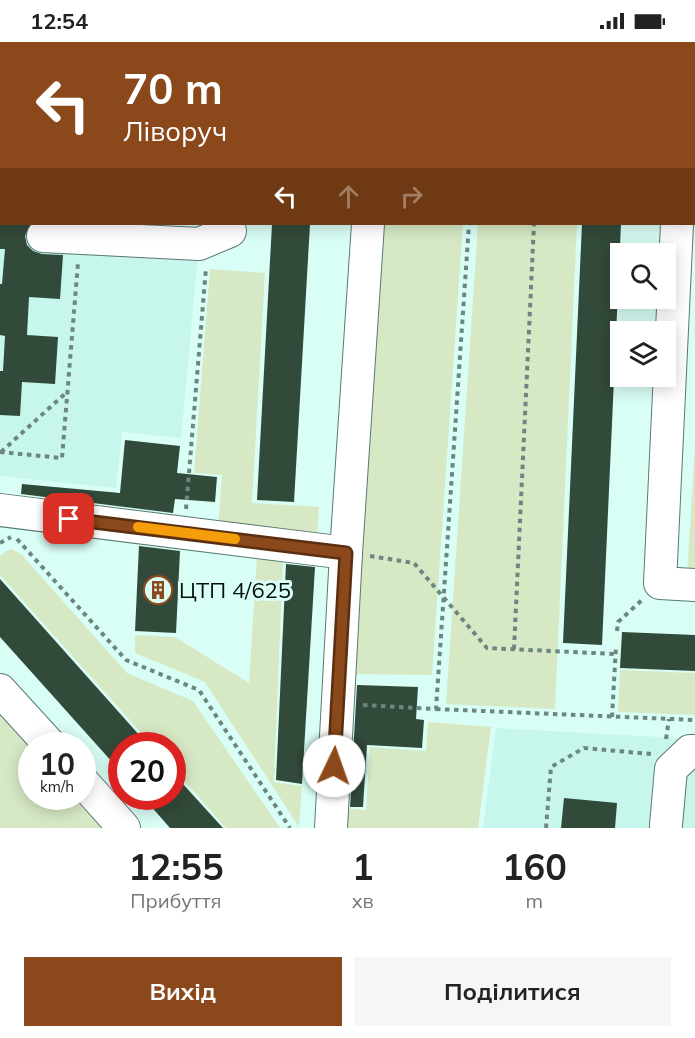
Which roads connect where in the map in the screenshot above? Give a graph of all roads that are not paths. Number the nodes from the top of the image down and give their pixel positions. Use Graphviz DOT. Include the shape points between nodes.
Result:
graph roads {
  1 [pos="368,225"];
  2 [pos="677,225"];
  3 [pos="227,230"];
  4 [pos="43,236"];
  5 [pos="7,525"];
  6 [pos="346,553"];
  7 [pos="695,585"];
  8 [pos="0,690"];
  9 [pos="38,732"];
  10 [pos="695,751"];
  11 [pos="96,797"];
  12 [pos="666,825"];
  13 [pos="124,828"];
  14 [pos="331,828"];
  1 -- 6 [label="lane"];
  2 -- 7 [label="lane" via="660,583"];
  3 -- 4 [label="lane" via="199,244"];
  5 -- 6 [label="lane" via="184,532"];
  6 -- 14 [label="lane"];
  8 -- 9 [label="lane"];
  10 -- 12 [label="lane" via="671,769"];
  11 -- 13 [label="lane"];
}
